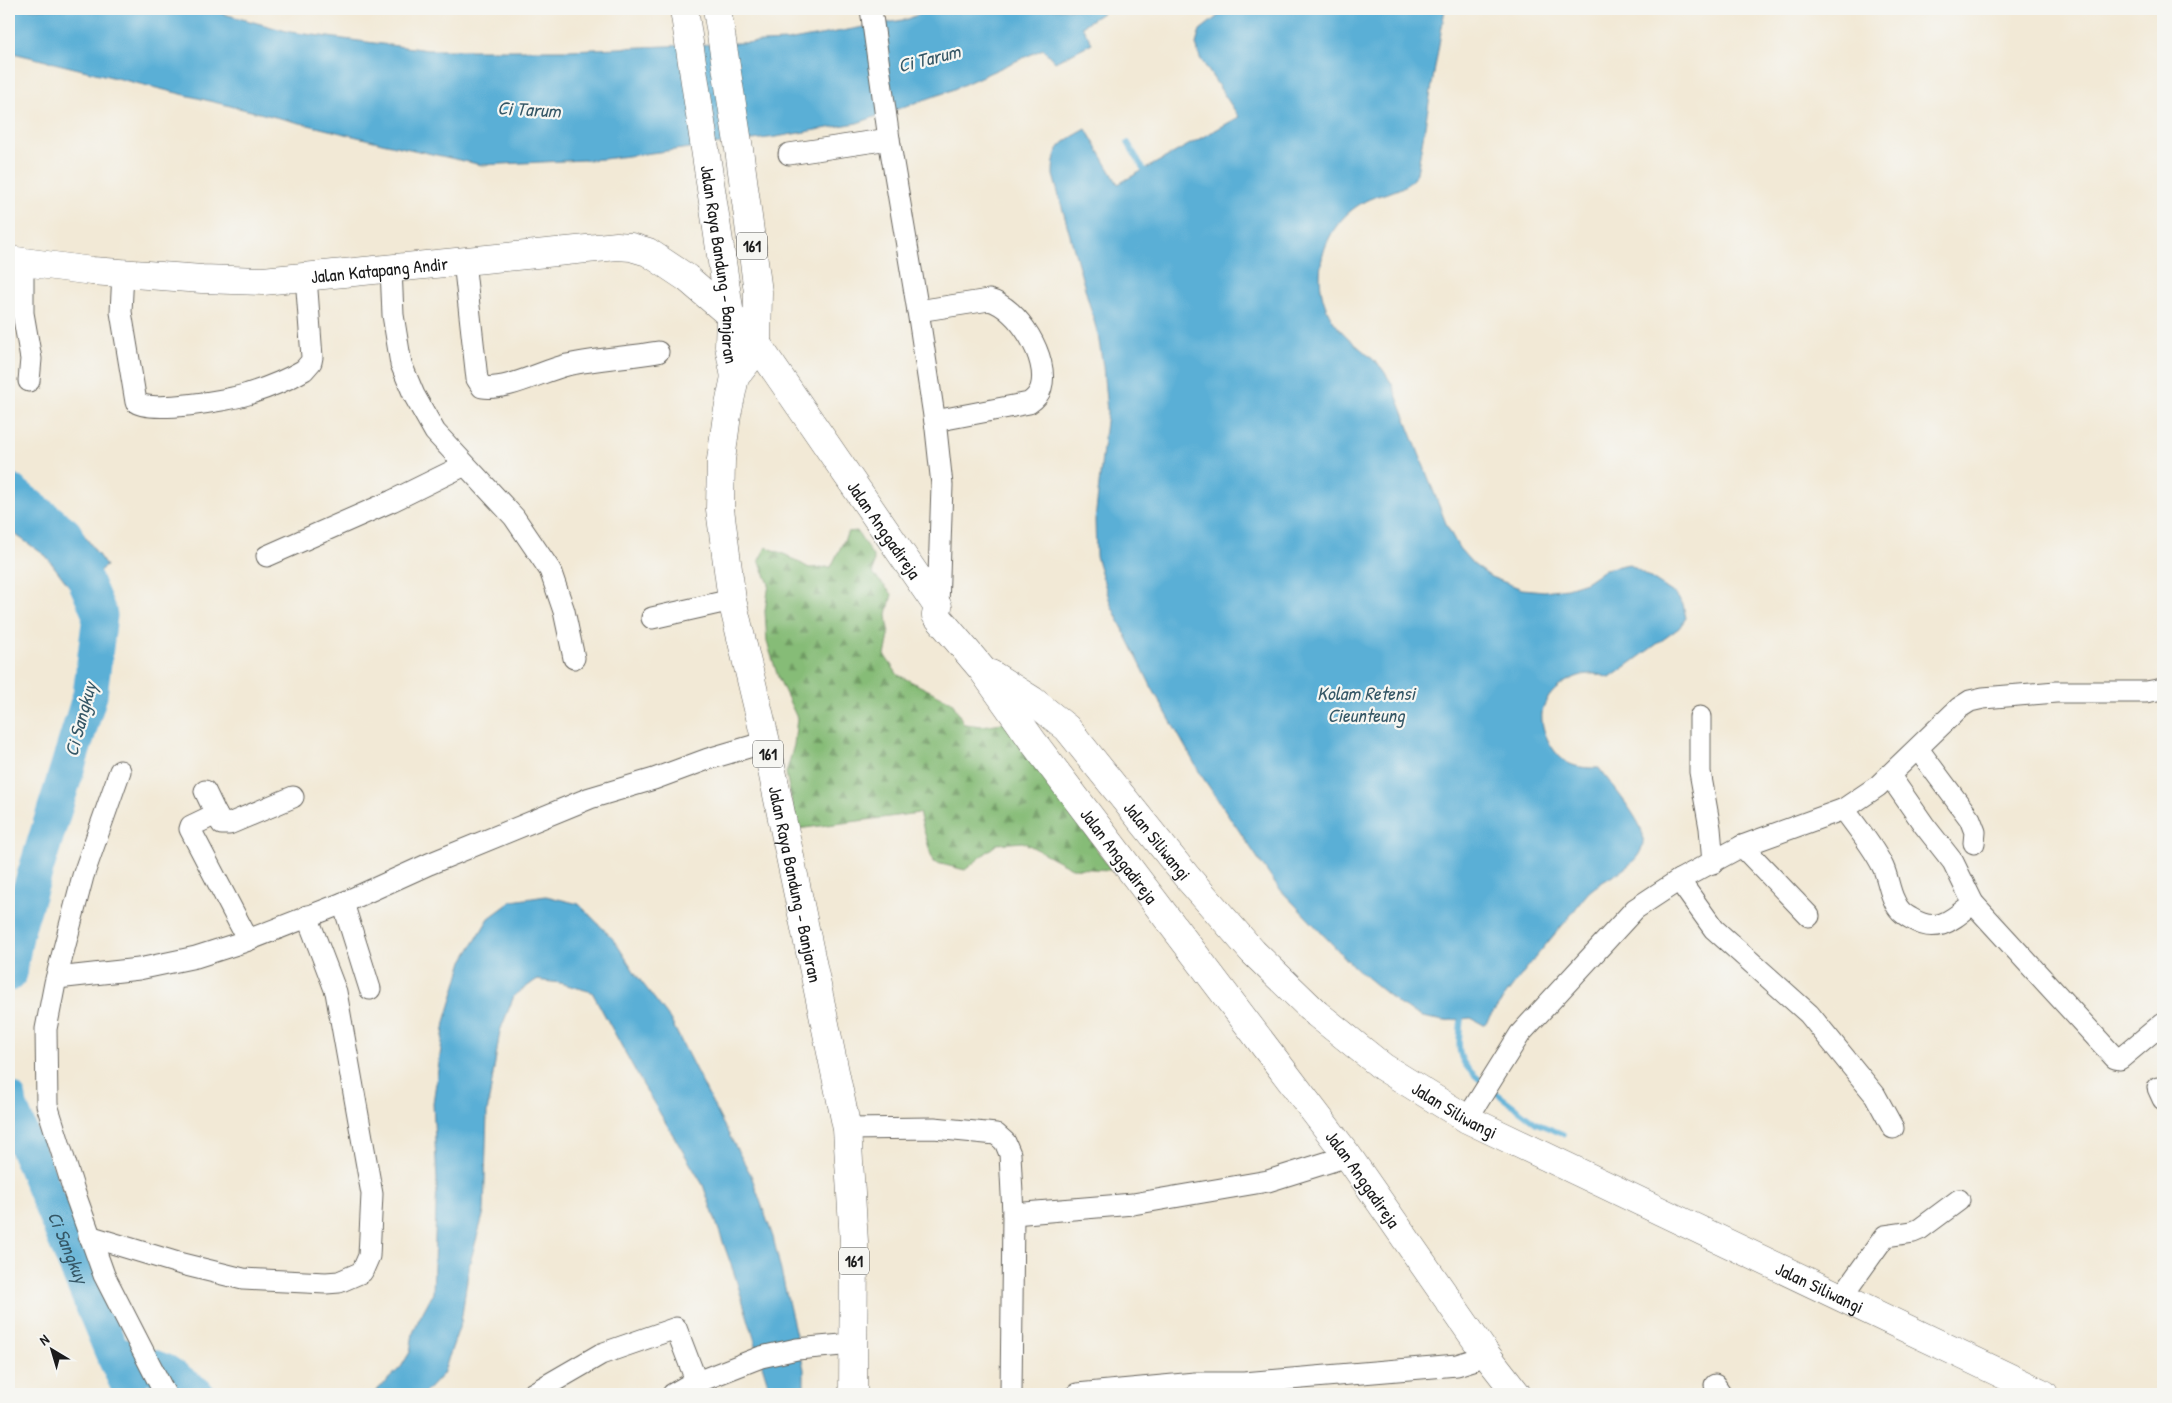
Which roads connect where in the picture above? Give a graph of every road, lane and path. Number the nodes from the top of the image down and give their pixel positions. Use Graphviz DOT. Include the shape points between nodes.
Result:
graph roads {
  1 [pos="684,9"];
  2 [pos="717,9"];
  3 [pos="871,9"];
  4 [pos="888,130"];
  5 [pos="789,154"];
  6 [pos="16,261"];
  7 [pos="464,261"];
  8 [pos="391,268"];
  9 [pos="122,273"];
  10 [pos="306,277"];
  11 [pos="918,311"];
  12 [pos="730,315"];
  13 [pos="757,344"];
  14 [pos="658,352"];
  15 [pos="735,377"];
  16 [pos="29,381"];
  17 [pos="935,420"];
  18 [pos="465,464"];
  19 [pos="267,556"];
  20 [pos="732,600"];
  21 [pos="938,607"];
  22 [pos="652,618"];
  23 [pos="574,658"];
  24 [pos="981,668"];
  25 [pos="2163,689"];
  26 [pos="1700,717"];
  27 [pos="766,742"];
  28 [pos="1918,750"];
  29 [pos="120,771"];
  30 [pos="1890,776"];
  31 [pos="205,791"];
  32 [pos="293,797"];
  33 [pos="1844,809"];
  34 [pos="216,814"];
  35 [pos="1974,842"];
  36 [pos="1742,846"];
  37 [pos="1713,863"];
  38 [pos="1679,880"];
  39 [pos="343,903"];
  40 [pos="1973,903"];
  41 [pos="308,916"];
  42 [pos="1809,916"];
  43 [pos="248,940"];
  44 [pos="56,978"];
  45 [pos="370,990"];
  46 [pos="2163,1023"];
  47 [pos="1466,1119"];
  48 [pos="1893,1128"];
  49 [pos="847,1129"];
  50 [pos="1348,1156"];
  51 [pos="1959,1200"];
  52 [pos="1012,1214"];
  53 [pos="89,1236"];
  54 [pos="1840,1299"];
  55 [pos="853,1344"];
  56 [pos="1485,1353"];
  57 [pos="697,1383"];
  58 [pos="1244,1389"];
  59 [pos="165,1394"];
  60 [pos="532,1394"];
  61 [pos="673,1394"];
  62 [pos="852,1394"];
  63 [pos="1011,1394"];
  64 [pos="1077,1394"];
  65 [pos="1517,1394"];
  66 [pos="2044,1394"];
  1 -- 12 [label="main road, Jalan Raya Bandung - Banjaran / 161"];
  2 -- 13 [label="main road, Jalan Raya Bandung - Banjaran / 161" via="758,292"];
  3 -- 4 [label="street"];
  4 -- 5 [label="street"];
  4 -- 11 [label="street"];
  6 -- 9 [label="main road, Jalan Katapang Andir"];
  6 -- 16 [label="street" via="31,359"];
  7 -- 8 [label="main road, Jalan Katapang Andir"];
  7 -- 12 [label="main road, Jalan Katapang Andir" via="631,247 648,252 687,278"];
  7 -- 14 [label="street" via="477,379 482,387 518,381 576,363"];
  8 -- 10 [label="main road, Jalan Katapang Andir"];
  8 -- 18 [label="street" via="393,315 401,364 435,432"];
  9 -- 10 [label="main road, Jalan Katapang Andir" via="263,281"];
  9 -- 10 [label="street" via="121,312 136,402 140,406 161,407 188,406 247,395 304,370 312,357"];
  11 -- 17 [label="street"];
  11 -- 17 [label="street" via="989,300 998,302 1006,307 1034,343 1041,368 1042,388 1029,403"];
  12 -- 13 [label="main road, Jalan Anggadireja"];
  12 -- 15 [label="main road, Jalan Raya Bandung - Banjaran / 161" via="729,346"];
  13 -- 15 [label="main road, Jalan Raya Bandung - Banjaran / 161"];
  13 -- 21 [label="main road, Jalan Anggadireja"];
  15 -- 20 [label="main road, Jalan Raya Bandung - Banjaran / 161" via="727,415 720,487"];
  17 -- 21 [label="street" via="942,485"];
  18 -- 19 [label="street" via="392,501"];
  18 -- 23 [label="street" via="514,517 550,570 564,611"];
  20 -- 22 [label="street"];
  20 -- 27 [label="main road, Jalan Raya Bandung - Banjaran / 161"];
  21 -- 24 [label="main road, Jalan Anggadireja" via="936,615"];
  24 -- 47 [label="main road, Jalan Siliwangi" via="1032,700 1067,728 1233,930 1317,1014 1383,1067"];
  24 -- 50 [label="main road, Jalan Anggadireja" via="1034,743"];
  25 -- 28 [label="street" via="2146,692 2056,692 1970,701"];
  26 -- 37 [label="street" via="1700,772"];
  27 -- 39 [label="street" via="590,798"];
  27 -- 49 [label="main road, Jalan Raya Bandung - Banjaran / 161"];
  28 -- 30 [label="street"];
  28 -- 35 [label="street" via="1970,819 1975,832"];
  29 -- 44 [label="street" via="83,876"];
  30 -- 33 [label="street"];
  30 -- 40 [label="street" via="1953,862"];
  31 -- 34 [label="street"];
  32 -- 34 [label="street" via="229,824 222,824"];
  33 -- 36 [label="street"];
  33 -- 40 [label="street" via="1883,866 1893,900 1901,913 1921,925 1936,926 1951,921"];
  34 -- 43 [label="street" via="194,823 190,829"];
  36 -- 37 [label="street"];
  36 -- 42 [label="street"];
  37 -- 38 [label="street"];
  38 -- 47 [label="street" via="1635,909 1520,1034"];
  38 -- 48 [label="street" via="1714,929 1808,1014 1875,1095"];
  39 -- 41 [label="street"];
  39 -- 45 [label="street"];
  40 -- 46 [label="street" via="2115,1058 2120,1059"];
  41 -- 43 [label="street"];
  41 -- 53 [label="street" via="336,992 372,1194 369,1256 362,1272 339,1282 326,1283 243,1279"];
  43 -- 44 [label="street" via="196,957 139,969"];
  44 -- 53 [label="street" via="46,1029 47,1105"];
  47 -- 54 [label="main road, Jalan Siliwangi"];
  49 -- 52 [label="street" via="934,1128 996,1134 1005,1142 1010,1154"];
  49 -- 55 [label="main road, Jalan Raya Bandung - Banjaran / 161" via="854,1242"];
  50 -- 52 [label="street" via="1268,1181 1142,1203"];
  50 -- 56 [label="main road, Jalan Anggadireja"];
  51 -- 54 [label="street" via="1920,1229 1885,1236"];
  52 -- 63 [label="street"];
  53 -- 59 [label="street" via="104,1275"];
  54 -- 66 [label="main road, Jalan Siliwangi"];
  55 -- 57 [label="street" via="797,1349 761,1357"];
  55 -- 62 [label="main road, Jalan Raya Bandung - Banjaran / 161"];
  56 -- 58 [label="street" via="1457,1365"];
  56 -- 65 [label="main road, Jalan Anggadireja"];
  57 -- 60 [label="street" via="676,1328 601,1354"];
  57 -- 61 [label="street"];
  58 -- 64 [label="street" via="1195,1382"];
}
